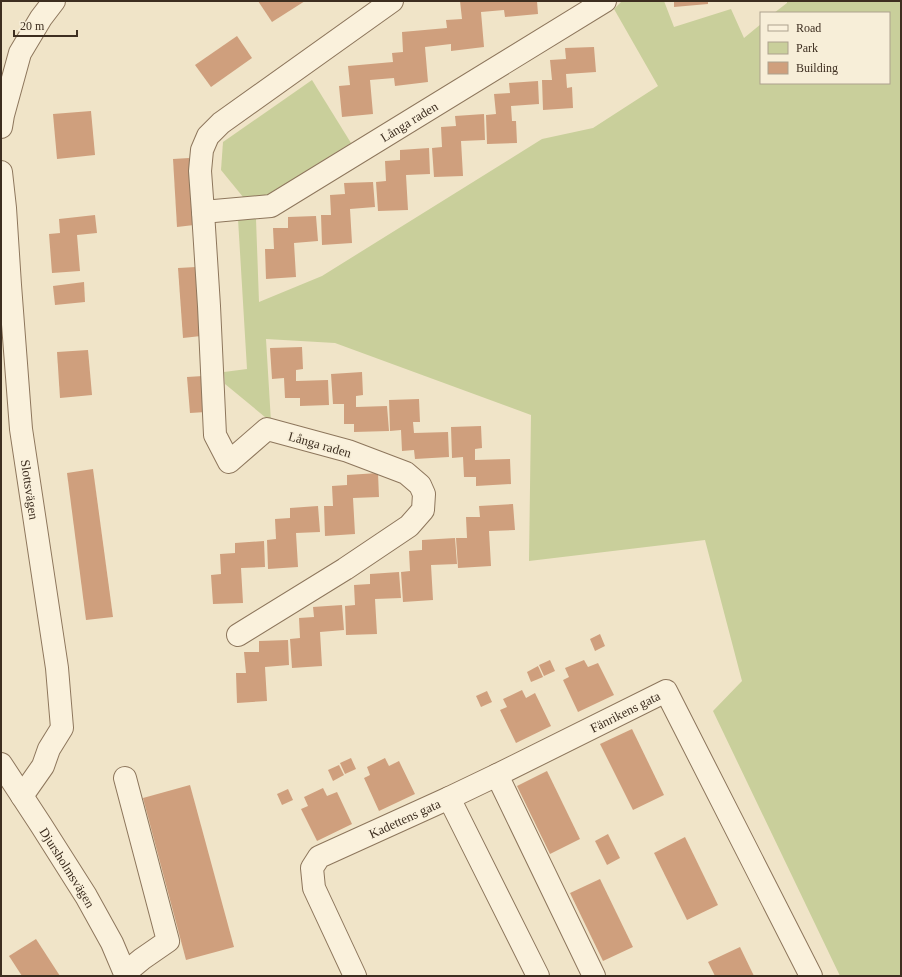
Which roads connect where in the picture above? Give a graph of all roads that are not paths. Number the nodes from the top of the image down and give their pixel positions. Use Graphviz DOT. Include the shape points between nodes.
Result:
graph roads {
  1 [pos="54,1"];
  2 [pos="392,1"];
  3 [pos="605,1"];
  4 [pos="1,127"];
  5 [pos="1,172"];
  6 [pos="203,212"];
  7 [pos="8,362"];
  8 [pos="238,635"];
  9 [pos="1,764"];
  10 [pos="496,775"];
  11 [pos="125,778"];
  12 [pos="22,796"];
  13 [pos="449,798"];
  14 [pos="125,974"];
  15 [pos="355,976"];
  16 [pos="538,976"];
  17 [pos="594,976"];
  18 [pos="810,976"];
  1 -- 4 [label="street" via="20,53"];
  2 -- 6 [label="street, Långa raden" via="221,123 208,136 202,150 200,171"];
  3 -- 6 [label="street, Långa raden" via="270,206"];
  5 -- 7 [label="street, Slottsvägen" via="5,208"];
  6 -- 8 [label="street, Långa raden" via="215,435 229,462 267,429 348,451 406,473 420,485 424,494 423,510 409,526"];
  7 -- 12 [label="street, Slottsvägen" via="21,429 57,668 62,728 49,749 43,766"];
  9 -- 12 [label="street, Djursholmsvägen"];
  10 -- 13 [label="street"];
  10 -- 17 [label="street"];
  10 -- 18 [label="street, Fänrikens gata" via="666,691"];
  11 -- 14 [label="street" via="168,941"];
  12 -- 14 [label="street, Djursholmsvägen" via="86,896 112,943"];
  13 -- 15 [label="street, Kadettens gata" via="319,857 312,868 314,888"];
  13 -- 16 [label="street, Kadettens gata"];
}
